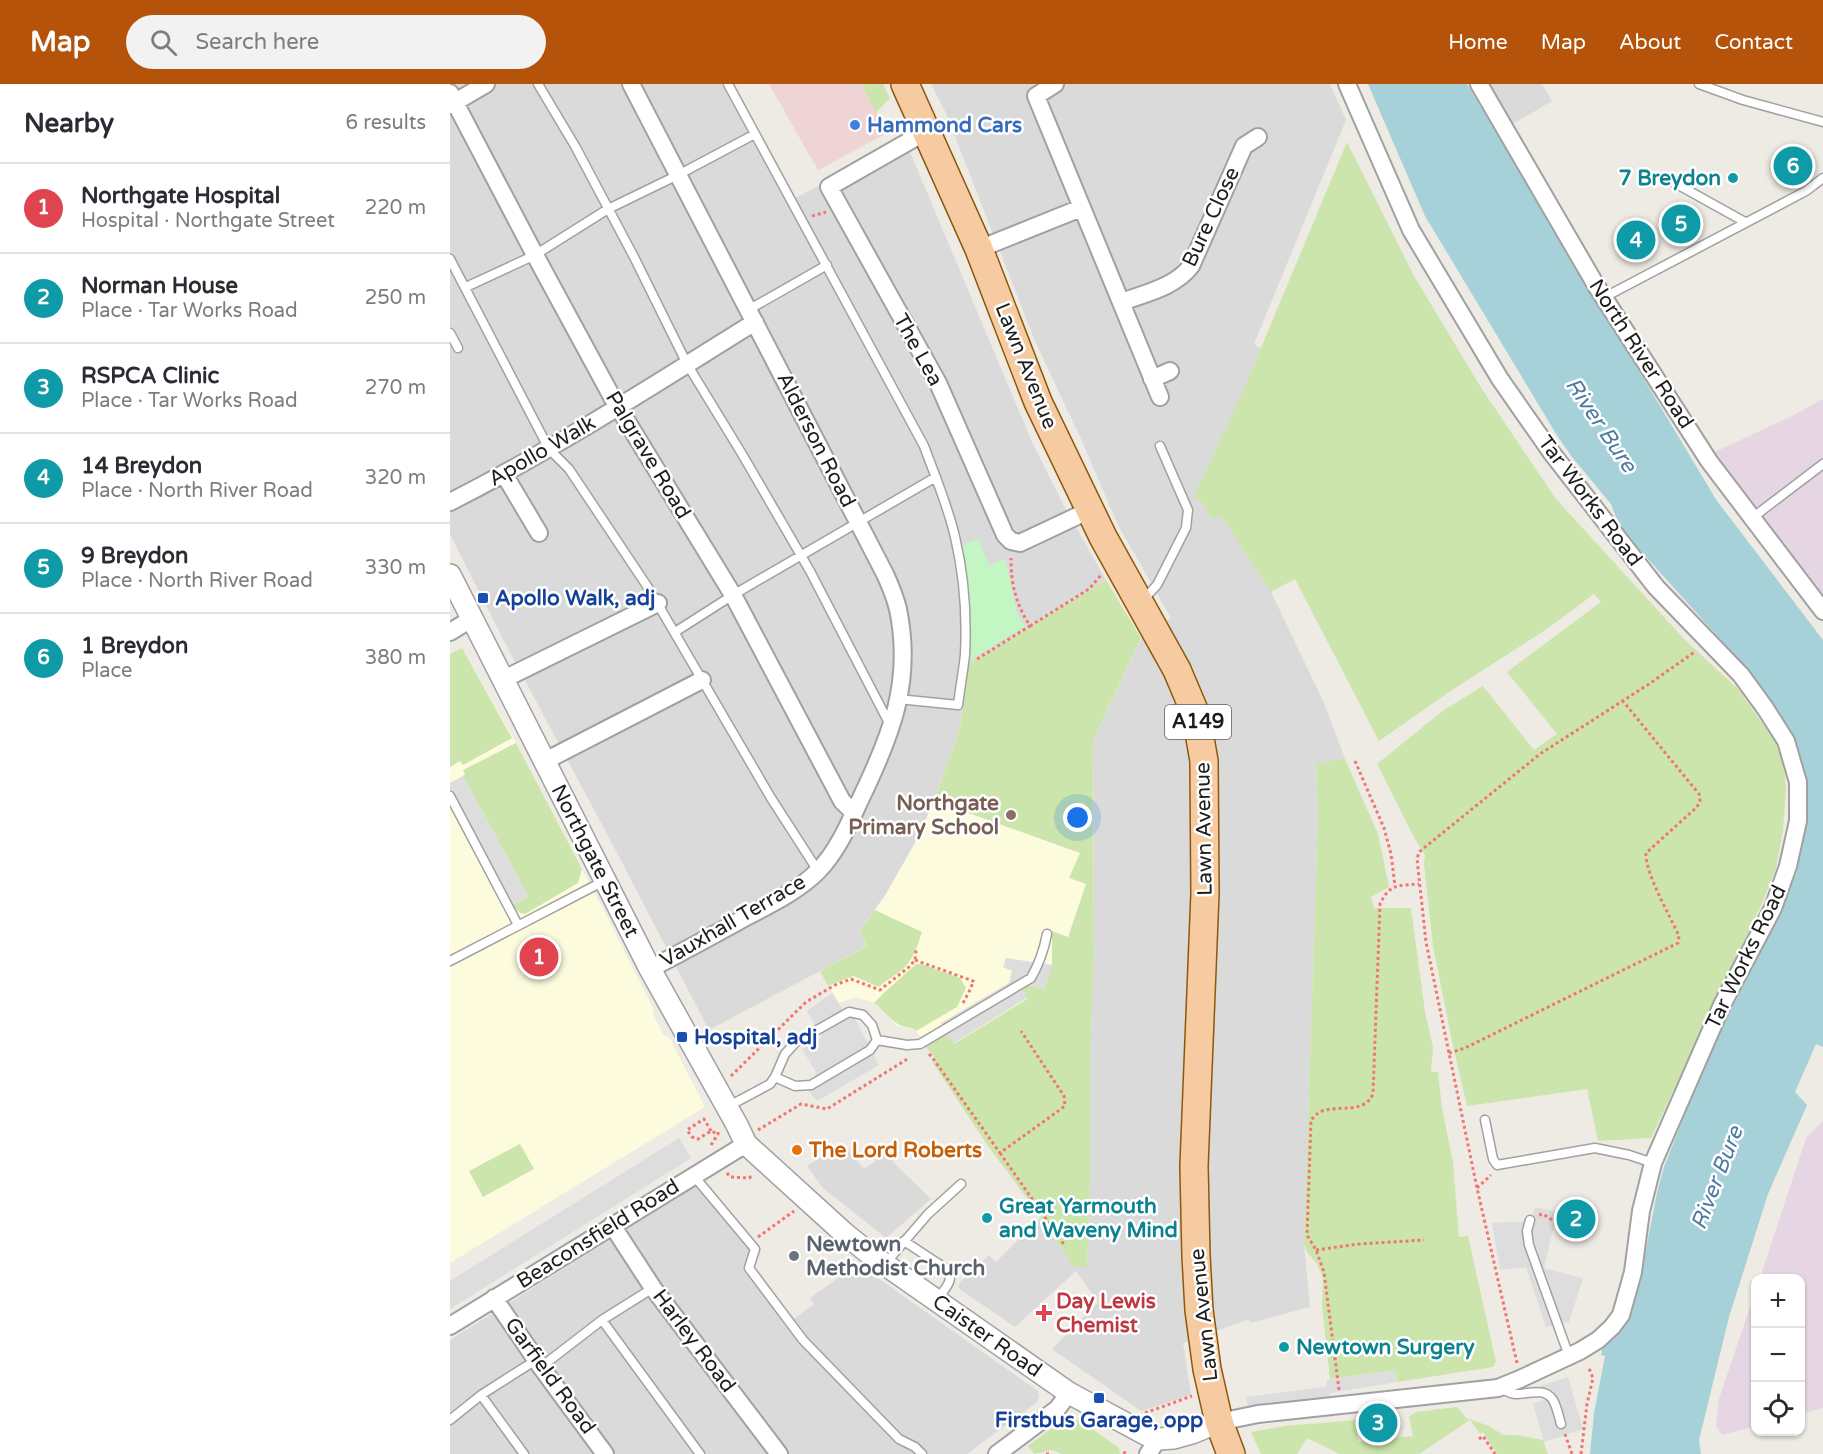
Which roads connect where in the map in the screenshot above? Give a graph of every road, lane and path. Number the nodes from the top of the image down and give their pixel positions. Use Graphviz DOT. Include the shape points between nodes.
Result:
graph roads {
  1 [pos="486,84"];
  2 [pos="538,84"];
  3 [pos="631,84"];
  4 [pos="728,84"];
  5 [pos="905,84"];
  6 [pos="1055,84"];
  7 [pos="1347,84"];
  8 [pos="1479,84"];
  9 [pos="1700,84"];
  10 [pos="1033,90"];
  11 [pos="452,100"];
  12 [pos="1823,122"];
  13 [pos="927,131"];
  14 [pos="755,134"];
  15 [pos="1258,137"];
  16 [pos="678,175"];
  17 [pos="1664,177"];
  18 [pos="1823,178"];
  19 [pos="839,207"];
  20 [pos="1081,208"];
  21 [pos="608,209"];
  22 [pos="802,220"];
  23 [pos="1746,222"];
  24 [pos="979,249"];
  25 [pos="535,255"];
  26 [pos="450,259"];
  27 [pos="827,265"];
  28 [pos="466,287"];
  29 [pos="1603,298"];
  30 [pos="1122,302"];
  31 [pos="752,316"];
  32 [pos="450,333"];
  33 [pos="458,348"];
  34 [pos="687,364"];
  35 [pos="1170,371"];
  36 [pos="1152,379"];
  37 [pos="1160,397"];
  38 [pos="618,406"];
  39 [pos="1160,446"];
  40 [pos="549,449"];
  41 [pos="1823,464"];
  42 [pos="504,474"];
  43 [pos="936,477"];
  44 [pos="450,502"];
  45 [pos="1090,510"];
  46 [pos="1752,518"];
  47 [pos="858,522"];
  48 [pos="539,533"];
  49 [pos="1011,541"];
  50 [pos="801,556"];
  51 [pos="1105,571"];
  52 [pos="450,575"];
  53 [pos="733,596"];
  54 [pos="658,603"];
  55 [pos="1140,603"];
  56 [pos="1823,611"];
  57 [pos="473,618"];
  58 [pos="1030,626"];
  59 [pos="450,632"];
  60 [pos="675,632"];
  61 [pos="1706,639"];
  62 [pos="963,668"];
  63 [pos="502,680"];
  64 [pos="702,680"];
  65 [pos="898,699"];
  66 [pos="1622,700"];
  67 [pos="891,727"];
  68 [pos="1355,761"];
  69 [pos="543,762"];
  70 [pos="450,796"];
  71 [pos="854,813"];
  72 [pos="818,871"];
  73 [pos="605,880"];
  74 [pos="1419,884"];
  75 [pos="1395,886"];
  76 [pos="518,925"];
  77 [pos="1047,934"];
  78 [pos="916,950"];
  79 [pos="915,960"];
  80 [pos="450,961"];
  81 [pos="650,969"];
  82 [pos="967,1016"];
  83 [pos="1021,1031"];
  84 [pos="877,1040"];
  85 [pos="922,1047"];
  86 [pos="1449,1053"];
  87 [pos="775,1077"];
  88 [pos="714,1086"];
  89 [pos="726,1107"];
  90 [pos="1485,1120"];
  91 [pos="711,1131"];
  92 [pos="718,1134"];
  93 [pos="745,1141"];
  94 [pos="1000,1153"];
  95 [pos="1653,1163"];
  96 [pos="1497,1165"];
  97 [pos="693,1175"];
  98 [pos="961,1184"];
  99 [pos="1477,1188"];
  100 [pos="795,1210"];
  101 [pos="1530,1220"];
  102 [pos="612,1225"];
  103 [pos="1564,1228"];
  104 [pos="1424,1239"];
  105 [pos="904,1241"];
  106 [pos="750,1242"];
  107 [pos="1065,1246"];
  108 [pos="1316,1250"];
  109 [pos="885,1264"];
  110 [pos="653,1288"];
  111 [pos="494,1298"];
  112 [pos="938,1300"];
  113 [pos="602,1320"];
  114 [pos="450,1326"];
  115 [pos="1575,1354"];
  116 [pos="539,1364"];
  117 [pos="1520,1379"];
  118 [pos="1498,1388"];
  119 [pos="1069,1393"];
  120 [pos="481,1395"];
  121 [pos="1195,1395"];
  122 [pos="1341,1406"];
  123 [pos="1143,1414"];
  124 [pos="450,1420"];
  125 [pos="1219,1422"];
  126 [pos="1561,1424"];
  127 [pos="1479,1439"];
  128 [pos="1156,1447"];
  129 [pos="1126,1449"];
  130 [pos="525,1454"];
  131 [pos="605,1454"];
  132 [pos="700,1454"];
  133 [pos="779,1454"];
  134 [pos="922,1454"];
  135 [pos="997,1454"];
  136 [pos="1124,1454"];
  137 [pos="1231,1454"];
  138 [pos="1496,1454"];
  139 [pos="1572,1454"];
  140 [pos="1581,1454"];
  1 -- 11 [label="street"];
  2 -- 21 [label="lane"];
  3 -- 16 [label="street, Alderson Road"];
  4 -- 14 [label="lane"];
  5 -- 13 [label="main road, Lawn Avenue / A149"];
  6 -- 10 [label="street"];
  7 -- 61 [label="street, Tar Works Road" via="1412,230 1500,379 1656,587"];
  8 -- 29 [label="street, North River Road"];
  9 -- 12 [label="lane"];
  10 -- 20 [label="street"];
  11 -- 25 [label="street, Palgrave Road"];
  13 -- 19 [label="street, The Lea" via="829,187"];
  13 -- 24 [label="main road, Lawn Avenue / A149"];
  14 -- 16 [label="lane"];
  14 -- 22 [label="lane"];
  15 -- 30 [label="street, Bure Close" via="1244,146 1191,266 1176,281"];
  16 -- 21 [label="lane"];
  16 -- 31 [label="street, Alderson Road"];
  17 -- 23 [label="lane"];
  18 -- 23 [label="lane"];
  19 -- 22 [label="path"];
  19 -- 49 [label="street, The Lea" via="938,383 989,502"];
  20 -- 24 [label="street"];
  20 -- 30 [label="street"];
  21 -- 25 [label="lane"];
  21 -- 34 [label="lane"];
  22 -- 27 [label="lane"];
  23 -- 29 [label="lane"];
  24 -- 45 [label="main road, Lawn Avenue / A149" via="1038,402"];
  25 -- 28 [label="lane"];
  25 -- 38 [label="street, Palgrave Road"];
  26 -- 28 [label="lane"];
  27 -- 31 [label="lane"];
  27 -- 43 [label="lane" via="924,446"];
  28 -- 40 [label="lane"];
  29 -- 46 [label="street, North River Road" via="1709,461"];
  30 -- 36 [label="street"];
  31 -- 34 [label="street, Apollo Walk"];
  31 -- 47 [label="street, Alderson Road"];
  32 -- 33 [label="lane"];
  34 -- 38 [label="street, Apollo Walk"];
  34 -- 50 [label="lane"];
  35 -- 36 [label="street"];
  36 -- 37 [label="street"];
  38 -- 40 [label="street, Apollo Walk"];
  38 -- 53 [label="street, Palgrave Road"];
  39 -- 55 [label="lane" via="1188,510 1186,528 1156,585"];
  40 -- 42 [label="street, Apollo Walk"];
  40 -- 54 [label="lane" via="569,469"];
  41 -- 46 [label="lane"];
  42 -- 44 [label="street, Apollo Walk"];
  42 -- 48 [label="street"];
  43 -- 47 [label="lane"];
  43 -- 62 [label="lane" via="955,537 962,579"];
  45 -- 49 [label="street" via="1020,543"];
  45 -- 55 [label="main road, Lawn Avenue / A149"];
  46 -- 56 [label="street, North River Road"];
  47 -- 50 [label="lane"];
  47 -- 65 [label="street, Alderson Road" via="897,606 903,642"];
  49 -- 58 [label="path" via="1016,599"];
  50 -- 53 [label="lane"];
  50 -- 67 [label="lane"];
  51 -- 58 [label="path" via="1089,589"];
  52 -- 57 [label="street, Northgate Street"];
  53 -- 60 [label="lane"];
  53 -- 71 [label="street, Palgrave Road" via="842,801"];
  54 -- 60 [label="lane"];
  54 -- 63 [label="street"];
  55 -- 125 [label="main road, Lawn Avenue / A149" via="1177,670 1196,715 1204,761 1205,893 1194,1166 1199,1310"];
  57 -- 59 [label="street"];
  57 -- 63 [label="street, Northgate Street"];
  58 -- 62 [label="path"];
  60 -- 64 [label="lane"];
  61 -- 66 [label="path" via="1696,651"];
  61 -- 95 [label="street, Tar Works Road" via="1740,675 1786,741 1798,782 1798,821 1773,908 1722,1005"];
  62 -- 65 [label="lane" via="958,705"];
  63 -- 69 [label="street, Northgate Street"];
  64 -- 69 [label="street"];
  64 -- 72 [label="lane"];
  65 -- 67 [label="street, Alderson Road"];
  66 -- 74 [label="path" via="1540,754 1419,852"];
  66 -- 86 [label="path" via="1699,794 1697,807 1646,853 1650,874 1679,936 1678,943"];
  67 -- 71 [label="street, Alderson Road"];
  68 -- 75 [label="path" via="1384,828"];
  69 -- 73 [label="street, Northgate Street"];
  70 -- 76 [label="lane"];
  71 -- 72 [label="street, Vauxhall Terrace"];
  72 -- 81 [label="street, Vauxhall Terrace" via="784,896"];
  73 -- 76 [label="lane"];
  73 -- 81 [label="street, Northgate Street"];
  74 -- 75 [label="path"];
  74 -- 86 [label="path" via="1426,942"];
  75 -- 108 [label="path" via="1386,891 1380,904 1371,1100 1364,1106 1323,1110 1311,1120 1307,1235"];
  76 -- 80 [label="lane"];
  77 -- 82 [label="lane" via="1030,978"];
  78 -- 79 [label="path"];
  79 -- 82 [label="path" via="973,979 963,1003"];
  79 -- 88 [label="path" via="880,990 851,979 812,997 734,1074"];
  81 -- 88 [label="street, Northgate Street"];
  82 -- 85 [label="lane"];
  83 -- 94 [label="path" via="1064,1096 1065,1106"];
  84 -- 85 [label="lane"];
  84 -- 87 [label="lane" via="870,1050 811,1085 795,1086"];
  84 -- 87 [label="lane" via="863,1015 849,1012 796,1042 785,1054"];
  85 -- 93 [label="path" via="826,1109 801,1104"];
  85 -- 94 [label="path"];
  86 -- 99 [label="path"];
  87 -- 89 [label="lane" via="770,1084"];
  88 -- 89 [label="street, Northgate Street"];
  89 -- 93 [label="street, Northgate Street"];
  90 -- 96 [label="lane"];
  91 -- 91 [label="path" via="698,1139 687,1130 704,1119"];
  91 -- 92 [label="path"];
  93 -- 97 [label="street, Beaconsfield Road"];
  93 -- 109 [label="street, Caister Road" via="844,1233"];
  94 -- 107 [label="path"];
  95 -- 96 [label="lane" via="1595,1148"];
  95 -- 115 [label="street, Tar Works Road" via="1621,1315 1598,1340"];
  96 -- 99 [label="path"];
  97 -- 102 [label="street, Beaconsfield Road"];
  97 -- 106 [label="lane"];
  98 -- 105 [label="lane"];
  99 -- 117 [label="path"];
  100 -- 106 [label="path"];
  101 -- 103 [label="path" via="1543,1214"];
  101 -- 115 [label="lane" via="1529,1245"];
  102 -- 110 [label="street, Harley Road"];
  102 -- 111 [label="street, Beaconsfield Road"];
  104 -- 108 [label="path"];
  105 -- 109 [label="lane"];
  105 -- 112 [label="lane" via="951,1274"];
  106 -- 134 [label="lane" via="755,1249 749,1268 803,1340 899,1439"];
  108 -- 122 [label="path" via="1324,1272"];
  109 -- 112 [label="street, Caister Road"];
  110 -- 113 [label="lane"];
  110 -- 133 [label="street, Harley Road"];
  111 -- 114 [label="street, Beaconsfield Road"];
  111 -- 116 [label="street, Garfield Road"];
  112 -- 119 [label="street, Caister Road"];
  113 -- 116 [label="lane"];
  113 -- 132 [label="lane"];
  115 -- 117 [label="street, Tar Works Road"];
  115 -- 140 [label="path" via="1593,1378"];
  116 -- 120 [label="lane"];
  116 -- 131 [label="street, Garfield Road"];
  117 -- 118 [label="street, Tar Works Road"];
  118 -- 122 [label="street, Tar Works Road"];
  118 -- 126 [label="lane" via="1514,1394 1542,1392 1553,1401"];
  119 -- 128 [label="street, Caister Road" via="1127,1425"];
  119 -- 135 [label="street" via="1058,1409"];
  120 -- 124 [label="lane"];
  120 -- 130 [label="lane"];
  121 -- 123 [label="path"];
  122 -- 125 [label="street, Tar Works Road"];
  125 -- 128 [label="street, Caister Road"];
  125 -- 137 [label="main road, A149"];
  126 -- 139 [label="path"];
  127 -- 138 [label="path" via="1483,1436"];
  129 -- 136 [label="path"];
}
